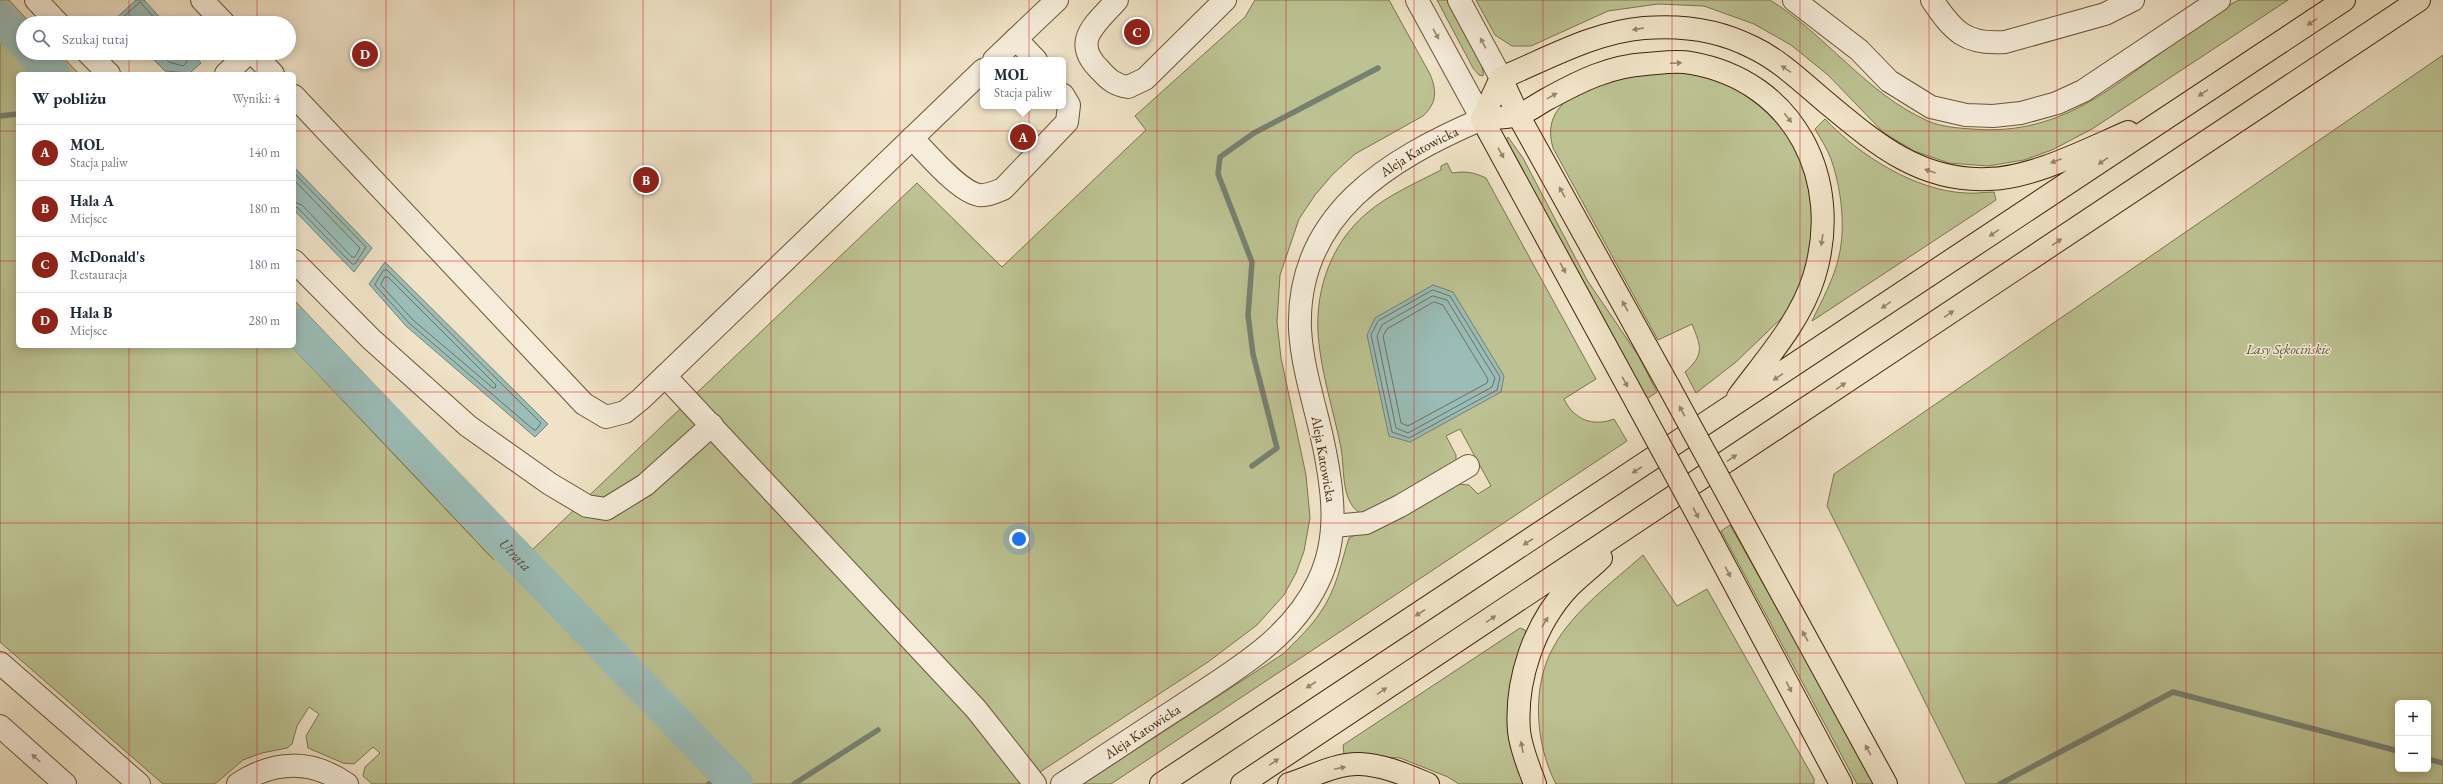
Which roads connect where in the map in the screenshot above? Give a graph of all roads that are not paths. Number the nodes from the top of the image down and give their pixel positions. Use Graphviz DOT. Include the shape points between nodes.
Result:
graph roads {
  1 [pos="36,0"];
  2 [pos="202,0"];
  3 [pos="1057,0"];
  4 [pos="1118,0"];
  5 [pos="1225,0"];
  6 [pos="1417,0"];
  7 [pos="1460,0"];
  8 [pos="1794,0"];
  9 [pos="1932,0"];
  10 [pos="2132,0"];
  11 [pos="2219,0"];
  12 [pos="2344,0"];
  13 [pos="2419,0"];
  14 [pos="51,16"];
  15 [pos="217,16"];
  16 [pos="1016,39"];
  17 [pos="997,57"];
  18 [pos="1033,57"];
  19 [pos="95,60"];
  20 [pos="241,60"];
  21 [pos="260,60"];
  22 [pos="107,72"];
  23 [pos="228,72"];
  24 [pos="271,72"];
  25 [pos="980,73"];
  26 [pos="1501,78"];
  27 [pos="296,98"];
  28 [pos="1066,100"];
  29 [pos="1518,115"];
  30 [pos="2170,116"];
  31 [pos="1482,119"];
  32 [pos="912,138"];
  33 [pos="296,263"];
  34 [pos="665,376"];
  35 [pos="1728,410"];
  36 [pos="712,425"];
  37 [pos="1468,466"];
  38 [pos="1653,511"];
  39 [pos="1333,526"];
  40 [pos="0,663"];
  41 [pos="0,726"];
  42 [pos="65,784"];
  43 [pos="139,784"];
  44 [pos="238,784"];
  45 [pos="347,784"];
  46 [pos="1035,784"];
  47 [pos="1062,784"];
  48 [pos="1161,784"];
  49 [pos="1242,784"];
  50 [pos="1289,784"];
  51 [pos="1428,784"];
  52 [pos="1535,784"];
  53 [pos="1841,784"];
  54 [pos="1886,784"];
  1 -- 14 [label="street"];
  2 -- 15 [label="street"];
  3 -- 16 [label="street"];
  4 -- 5 [label="street" via="1094,26 1087,38 1087,53 1089,60 1112,82 1128,87 1144,79"];
  6 -- 31 [label="street, one-way"];
  26 -- 7 [label="street, one-way"];
  8 -- 11 [label="street" via="1859,50 1889,81 1932,107 1966,115 1993,116 2020,113 2057,103 2083,91"];
  9 -- 10 [label="street" via="1952,28 1977,41 1989,43 2005,42 2106,14"];
  12 -- 30 [label="main road, one-way"];
  38 -- 13 [label="main road, one-way"];
  16 -- 17 [label="street"];
  16 -- 18 [label="street"];
  19 -- 22 [label="street"];
  20 -- 23 [label="street"];
  21 -- 24 [label="street"];
  25 -- 32 [label="street"];
  26 -- 29 [label="main road"];
  30 -- 26 [label="main road, one-way" via="2017,175 1988,180 1942,175 1893,155 1799,78 1753,47 1701,30 1666,27 1592,39"];
  26 -- 31 [label="main road"];
  27 -- 34 [label="street" via="584,404 606,417 625,412"];
  28 -- 32 [label="street" via="1069,105 1067,122 1003,189 989,195 979,195 962,188"];
  29 -- 31 [label="main road"];
  29 -- 35 [label="main road, one-way" via="1603,71 1644,64 1690,62 1724,73 1757,88 1786,115 1803,138 1822,197 1824,234 1814,278 1792,326"];
  54 -- 29 [label="main road, one-way, bridge"];
  30 -- 35 [label="main road, one-way"];
  31 -- 39 [label="street, Aleja Katowicka" via="1434,141 1370,181 1336,215 1320,238 1312,258 1301,310 1301,342 1330,473"];
  31 -- 53 [label="main road, one-way, bridge"];
  32 -- 34 [label="street"];
  33 -- 36 [label="street" via="371,339 468,426 550,484 587,506 606,509 645,485"];
  34 -- 36 [label="street"];
  35 -- 48 [label="main road, one-way"];
  36 -- 46 [label="street" via="976,709"];
  37 -- 39 [label="street" via="1366,523"];
  49 -- 38 [label="main road, one-way"];
  52 -- 38 [label="main road, one-way" via="1519,731 1522,679 1535,639 1568,588"];
  39 -- 47 [label="street, Aleja Katowicka" via="1320,580 1306,605 1288,627 1269,645 1217,682"];
  40 -- 43 [label="street"];
  42 -- 41 [label="street, one-way"];
  44 -- 45 [label="street" via="267,768 285,764 315,767"];
  50 -- 51 [label="main road, one-way" via="1330,770 1360,764 1394,770"];
}
